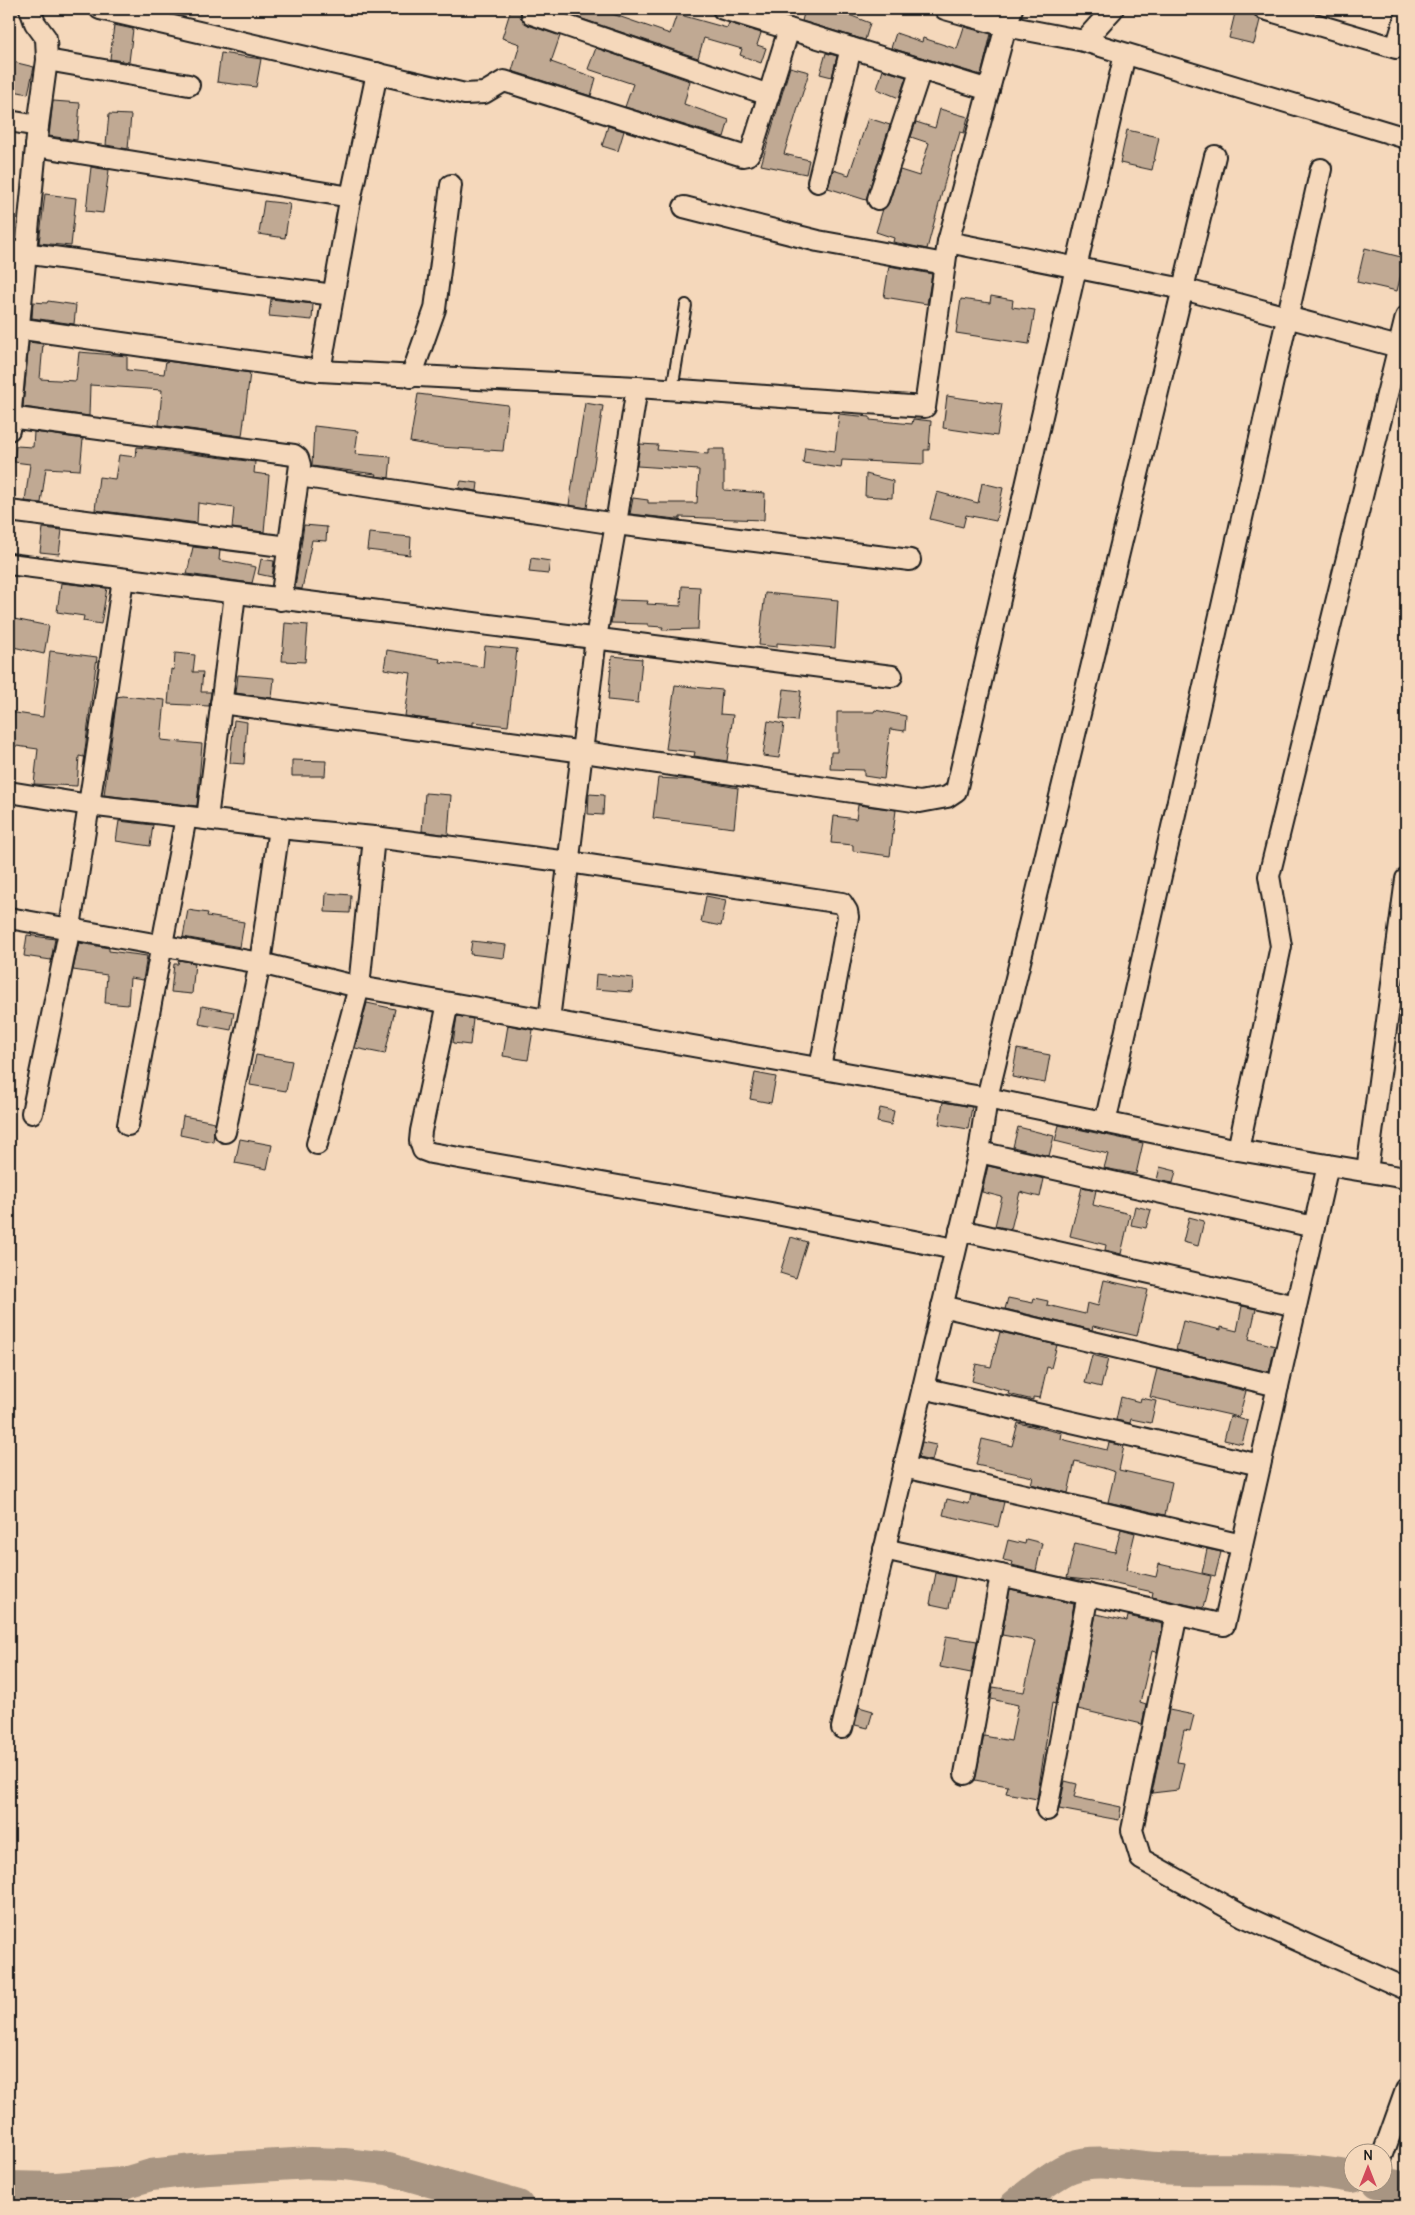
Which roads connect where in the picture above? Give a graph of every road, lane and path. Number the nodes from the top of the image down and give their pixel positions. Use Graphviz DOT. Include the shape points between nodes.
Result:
graph roads {
  1 [pos="30,9"];
  2 [pos="100,9"];
  3 [pos="723,9"];
  4 [pos="946,9"];
  5 [pos="1113,9"];
  6 [pos="1264,9"];
  7 [pos="532,14"];
  8 [pos="1406,16"];
  9 [pos="1009,17"];
  10 [pos="789,29"];
  11 [pos="1084,42"];
  12 [pos="851,48"];
  13 [pos="1125,54"];
  14 [pos="46,60"];
  15 [pos="921,69"];
  16 [pos="377,73"];
  17 [pos="189,85"];
  18 [pos="989,90"];
  19 [pos="769,95"];
  20 [pos="9,121"];
  21 [pos="37,136"];
  22 [pos="1406,138"];
  23 [pos="1215,156"];
  24 [pos="1321,169"];
  25 [pos="818,182"];
  26 [pos="451,185"];
  27 [pos="351,197"];
  28 [pos="878,199"];
  29 [pos="684,207"];
  30 [pos="948,242"];
  31 [pos="18,252"];
  32 [pos="945,264"];
  33 [pos="1076,268"];
  34 [pos="1183,289"];
  35 [pos="333,295"];
  36 [pos="686,305"];
  37 [pos="1288,318"];
  38 [pos="1406,318"];
  39 [pos="14,327"];
  40 [pos="1403,348"];
  41 [pos="320,371"];
  42 [pos="411,377"];
  43 [pos="636,387"];
  44 [pos="672,390"];
  45 [pos="9,421"];
  46 [pos="299,476"];
  47 [pos="9,511"];
  48 [pos="616,524"];
  49 [pos="289,547"];
  50 [pos="910,560"];
  51 [pos="9,564"];
  52 [pos="123,579"];
  53 [pos="235,594"];
  54 [pos="281,600"];
  55 [pos="596,638"];
  56 [pos="892,676"];
  57 [pos="221,702"];
  58 [pos="584,752"];
  59 [pos="9,792"];
  60 [pos="89,805"];
  61 [pos="186,817"];
  62 [pos="207,820"];
  63 [pos="279,828"];
  64 [pos="374,837"];
  65 [pos="569,862"];
  66 [pos="1406,879"];
  67 [pos="9,918"];
  68 [pos="70,927"];
  69 [pos="163,944"];
  70 [pos="260,963"];
  71 [pos="359,987"];
  72 [pos="448,1002"];
  73 [pos="549,1020"];
  74 [pos="820,1068"];
  75 [pos="987,1098"];
  76 [pos="32,1113"];
  77 [pos="1105,1123"];
  78 [pos="128,1125"];
  79 [pos="225,1132"];
  80 [pos="317,1144"];
  81 [pos="1238,1150"];
  82 [pos="978,1152"];
  83 [pos="1328,1166"];
  84 [pos="1367,1172"];
  85 [pos="1406,1178"];
  86 [pos="1314,1227"];
  87 [pos="960,1230"];
  88 [pos="955,1249"];
  89 [pos="942,1306"];
  90 [pos="1296,1306"];
  91 [pos="1278,1386"];
  92 [pos="922,1388"];
  93 [pos="1260,1465"];
  94 [pos="904,1467"];
  95 [pos="1242,1545"];
  96 [pos="884,1549"];
  97 [pos="1001,1575"];
  98 [pos="1088,1594"];
  99 [pos="1177,1614"];
  100 [pos="842,1728"];
  101 [pos="965,1774"];
  102 [pos="1046,1810"];
  103 [pos="1406,1989"];
  104 [pos="1406,2090"];
  105 [pos="1387,2142"];
  1 -- 14 [label="street" via="46,38"];
  2 -- 16 [label="street"];
  3 -- 10 [label="street"];
  4 -- 9 [label="street"];
  5 -- 11 [label="street"];
  6 -- 8 [label="street" via="1396,48"];
  7 -- 19 [label="street"];
  9 -- 11 [label="street"];
  9 -- 18 [label="street"];
  10 -- 12 [label="street"];
  10 -- 19 [label="street"];
  11 -- 13 [label="street"];
  12 -- 15 [label="street"];
  12 -- 25 [label="street"];
  13 -- 22 [label="street"];
  13 -- 33 [label="street"];
  14 -- 17 [label="street"];
  14 -- 21 [label="street"];
  15 -- 18 [label="street"];
  15 -- 28 [label="street"];
  16 -- 19 [label="street" via="465,94 484,93 504,81 743,156 748,155 752,148"];
  16 -- 27 [label="street"];
  18 -- 30 [label="street"];
  20 -- 21 [label="street"];
  21 -- 27 [label="street"];
  21 -- 31 [label="street"];
  23 -- 34 [label="street"];
  24 -- 37 [label="street"];
  26 -- 42 [label="street" via="435,309"];
  27 -- 35 [label="street"];
  29 -- 32 [label="street" via="818,241"];
  30 -- 32 [label="street"];
  30 -- 33 [label="street"];
  31 -- 35 [label="street"];
  31 -- 39 [label="street"];
  32 -- 44 [label="street" via="925,407"];
  33 -- 34 [label="street"];
  33 -- 58 [label="street" via="956,791 947,797 920,802"];
  34 -- 37 [label="street"];
  34 -- 75 [label="street"];
  35 -- 41 [label="street"];
  36 -- 44 [label="lane"];
  37 -- 40 [label="street"];
  37 -- 77 [label="street"];
  38 -- 40 [label="street"];
  39 -- 41 [label="street"];
  39 -- 45 [label="street"];
  40 -- 81 [label="street" via="1269,876 1281,946"];
  41 -- 42 [label="street"];
  42 -- 43 [label="street"];
  43 -- 44 [label="street"];
  43 -- 48 [label="street"];
  45 -- 46 [label="street" via="289,453 298,458"];
  46 -- 48 [label="street"];
  46 -- 49 [label="street"];
  47 -- 49 [label="street"];
  48 -- 50 [label="street"];
  48 -- 55 [label="street"];
  49 -- 54 [label="street"];
  51 -- 52 [label="street"];
  52 -- 53 [label="street"];
  52 -- 60 [label="street"];
  53 -- 54 [label="street"];
  53 -- 57 [label="street"];
  54 -- 55 [label="street"];
  55 -- 56 [label="street"];
  55 -- 58 [label="street"];
  57 -- 58 [label="street"];
  57 -- 62 [label="street"];
  58 -- 65 [label="street"];
  59 -- 60 [label="street"];
  60 -- 61 [label="street"];
  60 -- 68 [label="street"];
  61 -- 62 [label="street"];
  61 -- 69 [label="street"];
  62 -- 63 [label="street"];
  63 -- 64 [label="street"];
  63 -- 70 [label="street"];
  64 -- 65 [label="street"];
  64 -- 71 [label="street"];
  65 -- 73 [label="street"];
  65 -- 74 [label="street" via="837,902 845,906 846,924"];
  66 -- 84 [label="street"];
  67 -- 68 [label="street"];
  68 -- 69 [label="street"];
  68 -- 76 [label="street"];
  69 -- 70 [label="street"];
  69 -- 78 [label="street"];
  70 -- 71 [label="street"];
  70 -- 79 [label="street"];
  71 -- 72 [label="street"];
  71 -- 80 [label="street"];
  72 -- 73 [label="street"];
  72 -- 88 [label="street" via="420,1131 423,1150"];
  73 -- 74 [label="street"];
  74 -- 75 [label="street"];
  75 -- 77 [label="street"];
  75 -- 82 [label="street"];
  77 -- 81 [label="street"];
  81 -- 83 [label="street"];
  82 -- 86 [label="street"];
  82 -- 87 [label="street"];
  83 -- 84 [label="street"];
  83 -- 86 [label="street"];
  84 -- 85 [label="street"];
  86 -- 90 [label="street"];
  87 -- 88 [label="street"];
  87 -- 90 [label="street"];
  88 -- 89 [label="street"];
  89 -- 91 [label="street"];
  89 -- 92 [label="street"];
  90 -- 91 [label="street"];
  91 -- 93 [label="street"];
  92 -- 93 [label="street"];
  92 -- 94 [label="street"];
  93 -- 95 [label="street"];
  94 -- 95 [label="street"];
  94 -- 96 [label="street"];
  95 -- 99 [label="street" via="1224,1625"];
  96 -- 97 [label="street"];
  96 -- 100 [label="street"];
  97 -- 98 [label="street"];
  97 -- 101 [label="street"];
  98 -- 99 [label="street"];
  98 -- 102 [label="street"];
  99 -- 103 [label="street" via="1132,1830 1141,1859 1243,1916"];
  104 -- 105 [label="street"];
}
